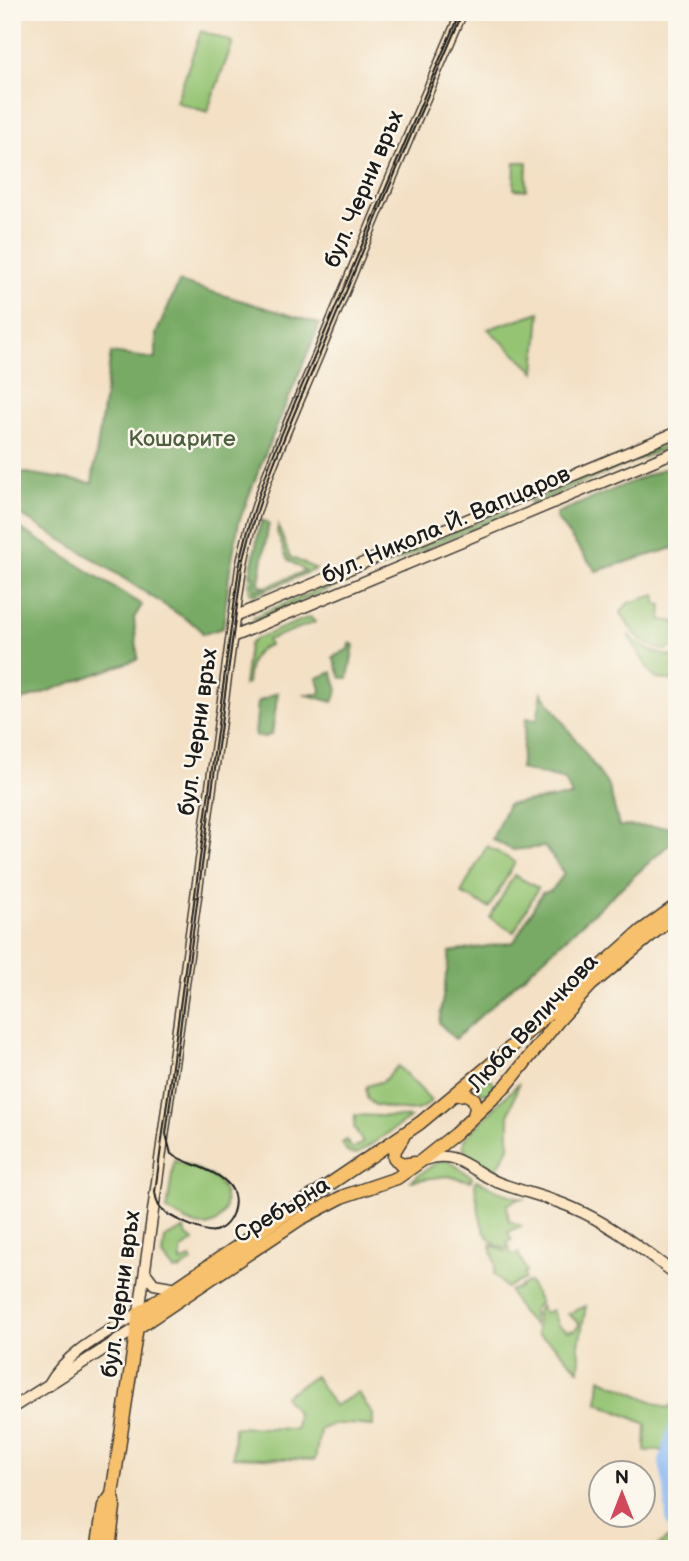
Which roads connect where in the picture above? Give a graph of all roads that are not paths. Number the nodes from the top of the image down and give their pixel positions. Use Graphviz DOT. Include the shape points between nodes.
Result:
graph roads {
  1 [pos="462,12"];
  2 [pos="677,432"];
  3 [pos="677,451"];
  4 [pos="515,500"];
  5 [pos="522,516"];
  6 [pos="234,617"];
  7 [pos="232,637"];
  8 [pos="677,905"];
  9 [pos="677,914"];
  10 [pos="455,1095"];
  11 [pos="474,1116"];
  12 [pos="405,1134"];
  13 [pos="455,1134"];
  14 [pos="458,1160"];
  15 [pos="421,1161"];
  16 [pos="145,1272"];
  17 [pos="677,1275"];
  18 [pos="177,1288"];
  19 [pos="139,1313"];
  20 [pos="137,1328"];
  21 [pos="49,1384"];
  22 [pos="12,1408"];
  23 [pos="111,1495"];
  24 [pos="97,1549"];
  25 [pos="109,1549"];
  1 -- 6 [label="main road, бул. Черни връх" via="255,509"];
  2 -- 4 [label="main road, бул. Никола Й. Вапцаров"];
  3 -- 5 [label="main road, бул. Никола Й. Вапцаров"];
  4 -- 5 [label="main road"];
  4 -- 6 [label="main road, бул. Никола Й. Вапцаров"];
  5 -- 7 [label="main road, бул. Никола Й. Вапцаров"];
  6 -- 7 [label="main road, бул. Черни връх"];
  7 -- 16 [label="main road, бул. Черни връх"];
  8 -- 10 [label="main road, Люба Величкова" via="601,964"];
  9 -- 11 [label="main road, Люба Величкова" via="591,985 506,1086"];
  10 -- 11 [label="main road" via="474,1099"];
  10 -- 12 [label="main road, Сребърна"];
  11 -- 13 [label="main road, Люба Величкова"];
  12 -- 15 [label="main road" via="395,1150 397,1162 405,1166"];
  12 -- 18 [label="main road, Сребърна"];
  13 -- 14 [label="main road"];
  13 -- 15 [label="main road, Люба Величкова"];
  14 -- 15 [label="main road, Сребърна" via="440,1155"];
  14 -- 17 [label="main road" via="485,1177 593,1218"];
  15 -- 20 [label="main road, Сребърна" via="397,1178 344,1196 300,1219"];
  16 -- 18 [label="main road" via="154,1284"];
  16 -- 19 [label="main road, бул. Черни връх"];
  18 -- 19 [label="main road, Сребърна"];
  19 -- 20 [label="main road, бул. Черни връх"];
  19 -- 21 [label="main road" via="69,1357"];
  20 -- 21 [label="main road"];
  20 -- 23 [label="main road, бул. Черни връх"];
  21 -- 22 [label="main road"];
  23 -- 24 [label="main road, бул. Черни връх" via="104,1506"];
  23 -- 25 [label="main road, бул. Черни връх"];
}
